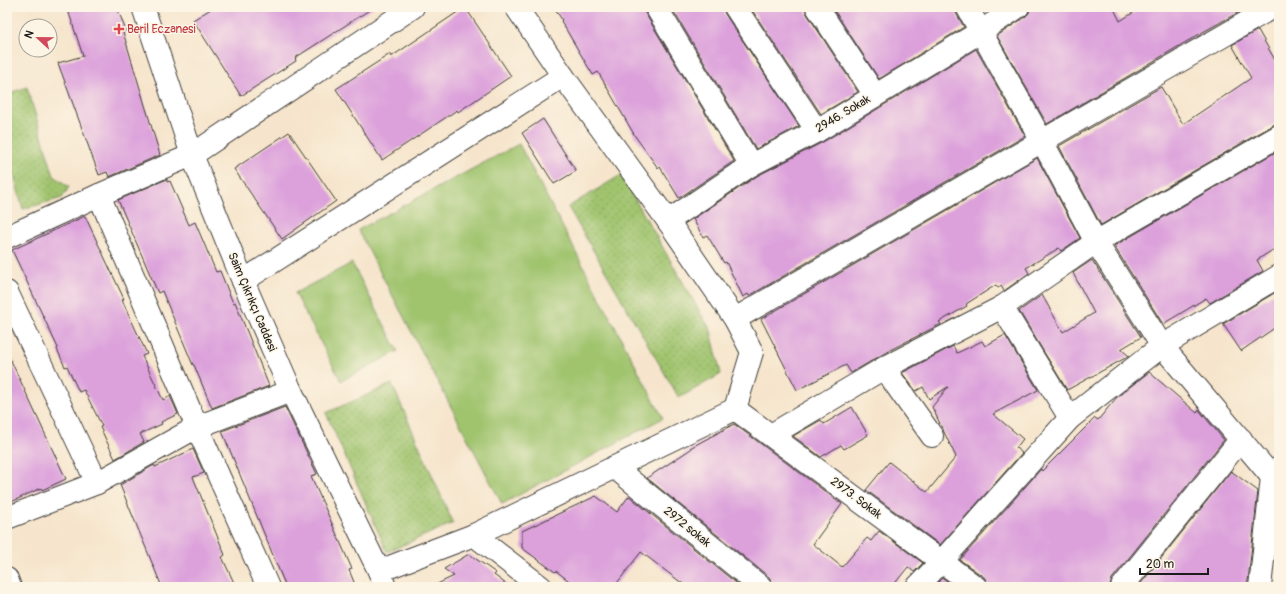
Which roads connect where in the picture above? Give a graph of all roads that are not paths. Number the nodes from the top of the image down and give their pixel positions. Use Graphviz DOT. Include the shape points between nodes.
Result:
graph roads {
  1 [pos="143,7"];
  2 [pos="413,7"];
  3 [pos="516,7"];
  4 [pos="656,7"];
  5 [pos="735,7"];
  6 [pos="817,7"];
  7 [pos="967,7"];
  8 [pos="1018,7"];
  9 [pos="1273,7"];
  10 [pos="980,32"];
  11 [pos="563,76"];
  12 [pos="875,95"];
  13 [pos="817,131"];
  14 [pos="1279,136"];
  15 [pos="1042,141"];
  16 [pos="192,155"];
  17 [pos="751,165"];
  18 [pos="99,195"];
  19 [pos="668,221"];
  20 [pos="8,234"];
  21 [pos="1096,242"];
  22 [pos="1279,276"];
  23 [pos="243,281"];
  24 [pos="7,292"];
  25 [pos="1002,307"];
  26 [pos="736,319"];
  27 [pos="1162,346"];
  28 [pos="884,368"];
  29 [pos="291,391"];
  30 [pos="735,409"];
  31 [pos="1070,418"];
  32 [pos="197,427"];
  33 [pos="771,435"];
  34 [pos="932,436"];
  35 [pos="1241,439"];
  36 [pos="614,467"];
  37 [pos="1275,473"];
  38 [pos="97,483"];
  39 [pos="7,518"];
  40 [pos="474,535"];
  41 [pos="941,562"];
  42 [pos="382,579"];
  43 [pos="7,580"];
  44 [pos="10,587"];
  45 [pos="268,587"];
  46 [pos="540,587"];
  47 [pos="761,587"];
  48 [pos="916,587"];
  49 [pos="976,587"];
  50 [pos="1122,587"];
  51 [pos="1260,587"];
  1 -- 16 [label="street, Saim Çıkrıkçı Caddesi"];
  2 -- 16 [label="street"];
  3 -- 11 [label="street"];
  4 -- 17 [label="street"];
  5 -- 13 [label="street"];
  6 -- 12 [label="street"];
  7 -- 10 [label="street"];
  8 -- 10 [label="street, 2946. Sokak"];
  9 -- 15 [label="street"];
  10 -- 12 [label="street, 2946. Sokak"];
  10 -- 15 [label="street"];
  11 -- 19 [label="street"];
  11 -- 23 [label="street"];
  12 -- 13 [label="street, 2946. Sokak"];
  13 -- 17 [label="street, 2946. Sokak"];
  14 -- 21 [label="street"];
  15 -- 21 [label="street"];
  15 -- 26 [label="street"];
  16 -- 18 [label="street"];
  16 -- 23 [label="street, Saim Çıkrıkçı Caddesi"];
  17 -- 19 [label="street, 2946. Sokak"];
  18 -- 20 [label="street"];
  18 -- 32 [label="street"];
  19 -- 26 [label="street"];
  21 -- 25 [label="street"];
  21 -- 27 [label="street"];
  22 -- 27 [label="street"];
  23 -- 29 [label="street, Saim Çıkrıkçı Caddesi"];
  24 -- 38 [label="street"];
  25 -- 28 [label="street"];
  25 -- 31 [label="street"];
  26 -- 30 [label="street" via="752,352"];
  27 -- 31 [label="street"];
  27 -- 35 [label="street"];
  28 -- 33 [label="street"];
  28 -- 34 [label="street"];
  29 -- 32 [label="street"];
  29 -- 42 [label="street, Saim Çıkrıkçı Caddesi"];
  30 -- 33 [label="street, 2973. Sokak"];
  30 -- 36 [label="street"];
  31 -- 41 [label="street"];
  32 -- 38 [label="street"];
  32 -- 45 [label="street"];
  33 -- 41 [label="street, 2973. Sokak"];
  35 -- 37 [label="street"];
  35 -- 50 [label="street"];
  36 -- 40 [label="street"];
  36 -- 47 [label="street, 2972 sokak"];
  37 -- 51 [label="street"];
  38 -- 39 [label="street"];
  40 -- 42 [label="street"];
  40 -- 46 [label="street"];
  41 -- 48 [label="street"];
  41 -- 49 [label="street, 2973. Sokak"];
  43 -- 44 [label="street"];
}
